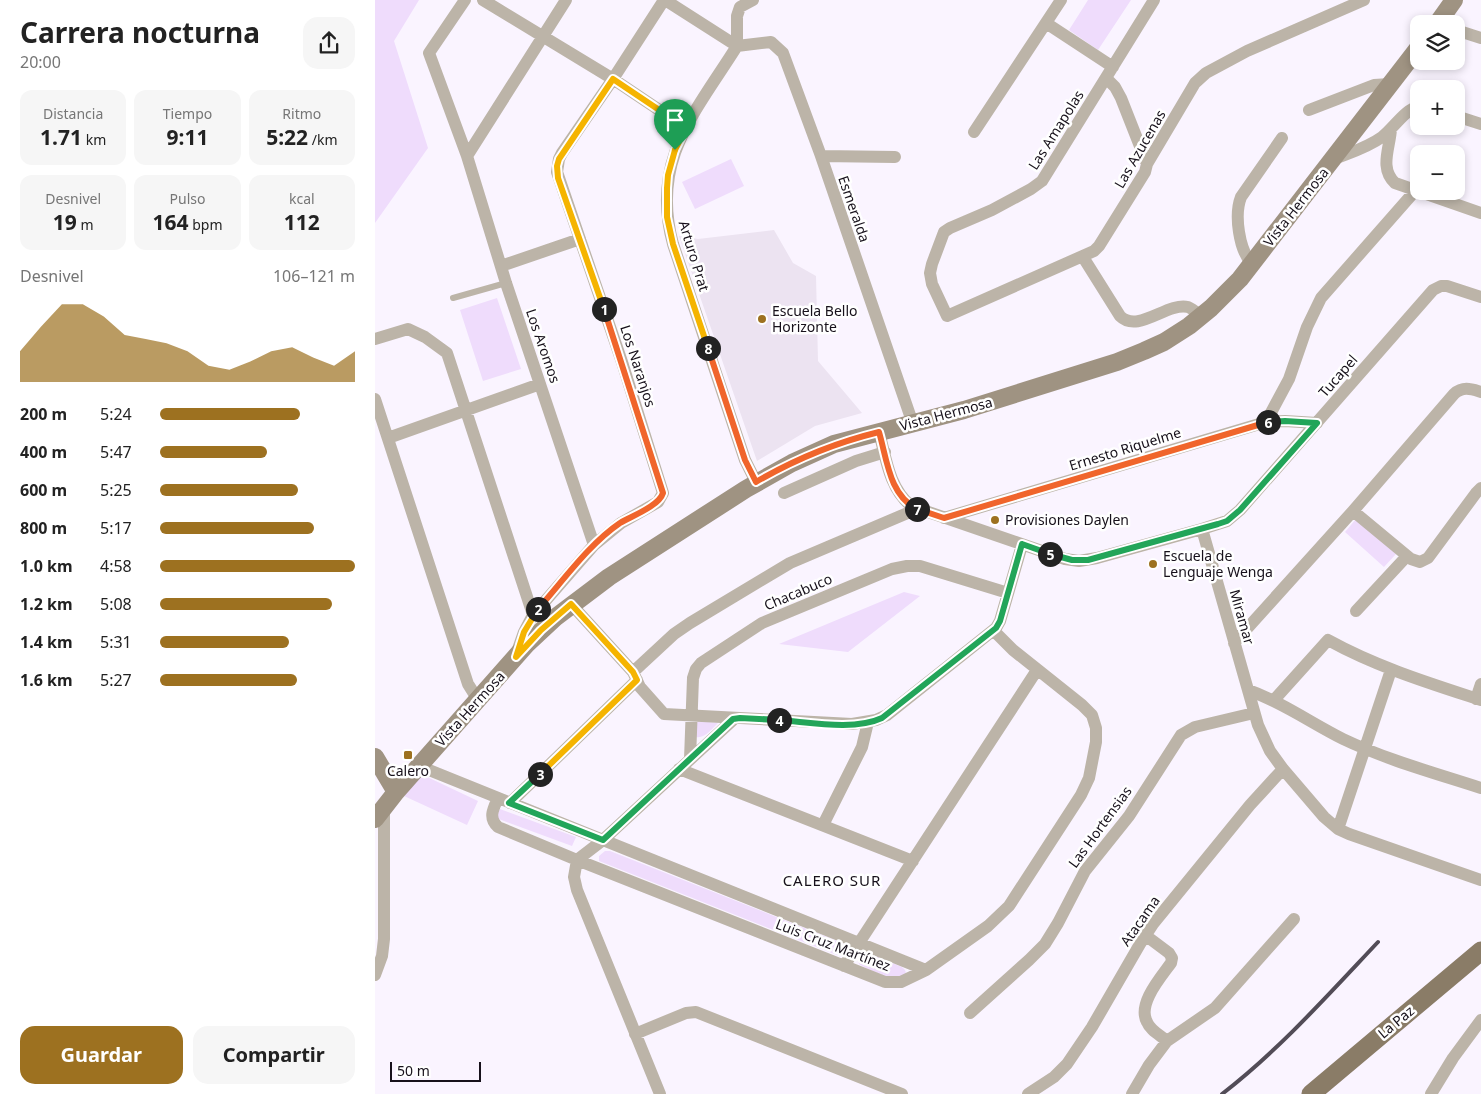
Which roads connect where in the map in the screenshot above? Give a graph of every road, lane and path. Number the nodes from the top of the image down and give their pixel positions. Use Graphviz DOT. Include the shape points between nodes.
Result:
graph roads {
  1 [pos="465,0"];
  2 [pos="483,0"];
  3 [pos="566,0"];
  4 [pos="665,0"];
  5 [pos="753,0"];
  6 [pos="1061,0"];
  7 [pos="1154,0"];
  8 [pos="1364,0"];
  9 [pos="1454,0"];
  10 [pos="1443,15"];
  11 [pos="1046,23"];
  12 [pos="1465,33"];
  13 [pos="543,36"];
  14 [pos="1481,38"];
  15 [pos="737,46"];
  16 [pos="1410,59"];
  17 [pos="1110,73"];
  18 [pos="613,79"];
  19 [pos="1391,84"];
  20 [pos="1309,110"];
  21 [pos="1410,110"];
  22 [pos="1465,119"];
  23 [pos="1481,124"];
  24 [pos="686,128"];
  25 [pos="1391,130"];
  26 [pos="974,132"];
  27 [pos="1282,138"];
  28 [pos="467,156"];
  29 [pos="821,156"];
  30 [pos="895,157"];
  31 [pos="1332,160"];
  32 [pos="1147,164"];
  33 [pos="1410,189"];
  34 [pos="1410,197"];
  35 [pos="1443,200"];
  36 [pos="1481,212"];
  37 [pos="580,238"];
  38 [pos="1083,258"];
  39 [pos="1252,264"];
  40 [pos="501,266"];
  41 [pos="506,283"];
  42 [pos="1481,297"];
  43 [pos="453,298"];
  44 [pos="947,316"];
  45 [pos="1201,316"];
  46 [pos="375,339"];
  47 [pos="540,384"];
  48 [pos="1481,392"];
  49 [pos="375,399"];
  50 [pos="466,409"];
  51 [pos="1266,422"];
  52 [pos="1317,423"];
  53 [pos="913,424"];
  54 [pos="879,432"];
  55 [pos="388,438"];
  56 [pos="885,452"];
  57 [pos="756,482"];
  58 [pos="1481,488"];
  59 [pos="784,493"];
  60 [pos="917,509"];
  61 [pos="1353,511"];
  62 [pos="944,518"];
  63 [pos="1202,530"];
  64 [pos="1022,544"];
  65 [pos="594,545"];
  66 [pos="1407,556"];
  67 [pos="1008,593"];
  68 [pos="571,604"];
  69 [pos="1355,611"];
  70 [pos="533,615"];
  71 [pos="994,631"];
  72 [pos="1234,643"];
  73 [pos="516,657"];
  74 [pos="1037,670"];
  75 [pos="1391,670"];
  76 [pos="635,676"];
  77 [pos="1481,684"];
  78 [pos="1247,690"];
  79 [pos="478,700"];
  80 [pos="1274,700"];
  81 [pos="1479,700"];
  82 [pos="1254,713"];
  83 [pos="691,716"];
  84 [pos="735,718"];
  85 [pos="869,722"];
  86 [pos="1365,748"];
  87 [pos="375,757"];
  88 [pos="690,759"];
  89 [pos="419,766"];
  90 [pos="679,769"];
  91 [pos="1283,769"];
  92 [pos="1481,788"];
  93 [pos="396,792"];
  94 [pos="504,800"];
  95 [pos="380,813"];
  96 [pos="823,825"];
  97 [pos="1338,829"];
  98 [pos="603,840"];
  99 [pos="577,860"];
  100 [pos="913,861"];
  101 [pos="1481,880"];
  102 [pos="380,892"];
  103 [pos="1294,919"];
  104 [pos="1145,935"];
  105 [pos="859,943"];
  106 [pos="1481,951"];
  107 [pos="844,966"];
  108 [pos="926,970"];
  109 [pos="375,975"];
  110 [pos="970,1013"];
  111 [pos="1481,1020"];
  112 [pos="635,1034"];
  113 [pos="1167,1040"];
  114 [pos="659,1094"];
  115 [pos="902,1094"];
  116 [pos="1028,1094"];
  117 [pos="1132,1094"];
  118 [pos="1311,1094"];
  119 [pos="1431,1094"];
  1 -- 28 [label="street, Los Aromos" via="429,53"];
  2 -- 13 [label="street"];
  3 -- 13 [label="street"];
  4 -- 15 [label="street"];
  4 -- 18 [label="street, Los Naranjos"];
  5 -- 15 [label="street" via="740,7"];
  6 -- 11 [label="street"];
  7 -- 17 [label="street, Las Amapolas"];
  8 -- 32 [label="street, Las Azucenas" via="1206,72 1195,84"];
  9 -- 10 [label="main road"];
  11 -- 17 [label="street"];
  11 -- 26 [label="street"];
  12 -- 14 [label="street"];
  13 -- 18 [label="street"];
  13 -- 28 [label="street"];
  15 -- 24 [label="street, Arturo Prat"];
  15 -- 29 [label="street, Esmeralda" via="771,42 783,53"];
  16 -- 19 [label="main road, Vista Hermosa"];
  17 -- 32 [label="street"];
  17 -- 44 [label="street, Las Amapolas" via="1038,184 943,232 931,273"];
  18 -- 24 [label="street"];
  18 -- 37 [label="street, Los Naranjos" via="557,166 558,178"];
  19 -- 20 [label="street" via="1373,85"];
  19 -- 31 [label="main road, Vista Hermosa"];
  21 -- 25 [label="street"];
  22 -- 23 [label="street"];
  24 -- 57 [label="street, Arturo Prat" via="668,175 669,231 745,460"];
  25 -- 31 [label="street" via="1370,144"];
  25 -- 33 [label="street" via="1386,161 1388,174 1400,186"];
  27 -- 39 [label="street" via="1238,206 1242,248"];
  28 -- 40 [label="street, Los Aromos"];
  29 -- 30 [label="street"];
  29 -- 53 [label="street, Esmeralda"];
  31 -- 39 [label="main road, Vista Hermosa"];
  32 -- 38 [label="street, Las Azucenas" via="1099,246"];
  34 -- 51 [label="street" via="1321,298 1289,379"];
  35 -- 36 [label="street"];
  37 -- 40 [label="street"];
  37 -- 65 [label="street, Los Naranjos" via="663,493 658,502 621,523"];
  38 -- 44 [label="street, Las Azucenas"];
  38 -- 45 [label="street" via="1120,316 1128,321 1139,321 1181,307"];
  39 -- 45 [label="main road, Vista Hermosa"];
  40 -- 41 [label="street, Los Aromos"];
  41 -- 43 [label="lane"];
  41 -- 47 [label="street, Los Aromos"];
  42 -- 52 [label="street, Tucapel" via="1447,286 1433,290"];
  45 -- 53 [label="main road, Vista Hermosa" via="1164,342 1131,357"];
  46 -- 50 [label="street" via="409,329 447,352"];
  47 -- 50 [label="street"];
  47 -- 65 [label="street, Los Aromos"];
  48 -- 61 [label="street" via="1466,388 1457,390"];
  49 -- 55 [label="street"];
  50 -- 55 [label="street"];
  50 -- 70 [label="street"];
  51 -- 52 [label="street, Ernesto Riquelme"];
  51 -- 62 [label="street, Ernesto Riquelme"];
  52 -- 63 [label="street, Tucapel" via="1240,510 1227,521"];
  53 -- 54 [label="main road, Vista Hermosa"];
  54 -- 56 [label="street"];
  54 -- 57 [label="main road, Vista Hermosa" via="821,449"];
  55 -- 79 [label="street" via="468,684"];
  56 -- 59 [label="street" via="855,461"];
  56 -- 60 [label="street" via="896,491"];
  57 -- 68 [label="main road, Vista Hermosa"];
  58 -- 66 [label="street" via="1426,560 1417,562"];
  60 -- 62 [label="street"];
  60 -- 76 [label="street" via="791,563 690,623"];
  61 -- 66 [label="street"];
  61 -- 72 [label="street"];
  62 -- 64 [label="street"];
  63 -- 64 [label="street" via="1088,560 1065,559"];
  63 -- 72 [label="street, Miramar"];
  64 -- 67 [label="street"];
  65 -- 70 [label="street, Los Naranjos"];
  66 -- 69 [label="street"];
  67 -- 71 [label="street"];
  67 -- 83 [label="street, Chacabuco" via="920,566 892,569 762,623 701,663 693,678"];
  68 -- 73 [label="main road, Vista Hermosa"];
  68 -- 76 [label="street"];
  70 -- 73 [label="street, Los Naranjos"];
  71 -- 74 [label="street"];
  71 -- 85 [label="street" via="887,715"];
  72 -- 78 [label="street, Miramar"];
  73 -- 79 [label="main road, Vista Hermosa"];
  74 -- 100 [label="street"];
  74 -- 108 [label="street" via="1082,705 1095,721 1096,742 1085,787 1003,914"];
  75 -- 80 [label="street" via="1328,640"];
  75 -- 81 [label="street"];
  75 -- 86 [label="street"];
  76 -- 83 [label="street" via="661,713"];
  76 -- 94 [label="street"];
  77 -- 81 [label="street"];
  78 -- 80 [label="street"];
  78 -- 82 [label="street, Miramar"];
  79 -- 89 [label="main road, Vista Hermosa"];
  80 -- 86 [label="street"];
  82 -- 91 [label="street, Miramar" via="1266,744"];
  82 -- 110 [label="street, Las Hortensias" via="1195,727 1181,734 1129,816 1085,871 1045,944"];
  83 -- 84 [label="street"];
  83 -- 88 [label="street, Chacabuco"];
  84 -- 85 [label="street" via="837,724"];
  84 -- 88 [label="street"];
  85 -- 96 [label="street" via="862,747"];
  86 -- 92 [label="street"];
  86 -- 97 [label="street"];
  87 -- 93 [label="main road"];
  88 -- 90 [label="street"];
  89 -- 93 [label="main road, Vista Hermosa"];
  89 -- 94 [label="street, Luis Cruz Martínez"];
  90 -- 96 [label="street"];
  90 -- 98 [label="street"];
  91 -- 97 [label="street, Miramar"];
  91 -- 104 [label="street, Atacama"];
  93 -- 95 [label="main road, Vista Hermosa"];
  94 -- 98 [label="street, Luis Cruz Martínez"];
  94 -- 99 [label="street, Luis Cruz Martínez" via="492,813 495,825"];
  95 -- 102 [label="street"];
  96 -- 100 [label="street"];
  97 -- 101 [label="street, Miramar"];
  98 -- 99 [label="street"];
  98 -- 105 [label="street, Luis Cruz Martínez"];
  99 -- 107 [label="street, Luis Cruz Martínez"];
  99 -- 112 [label="street" via="577,890"];
  100 -- 105 [label="street"];
  102 -- 109 [label="street" via="383,948"];
  103 -- 113 [label="street" via="1215,1008"];
  104 -- 113 [label="street" via="1172,958 1147,1000 1145,1013 1149,1026"];
  104 -- 116 [label="street, Atacama" via="1071,1058 1054,1076"];
  105 -- 107 [label="street"];
  105 -- 108 [label="street, Luis Cruz Martínez"];
  106 -- 118 [label="main road, La Paz"];
  107 -- 108 [label="street, Luis Cruz Martínez" via="894,983"];
  111 -- 119 [label="street"];
  112 -- 114 [label="street"];
  112 -- 115 [label="street" via="696,1012"];
  113 -- 117 [label="street"];
}
